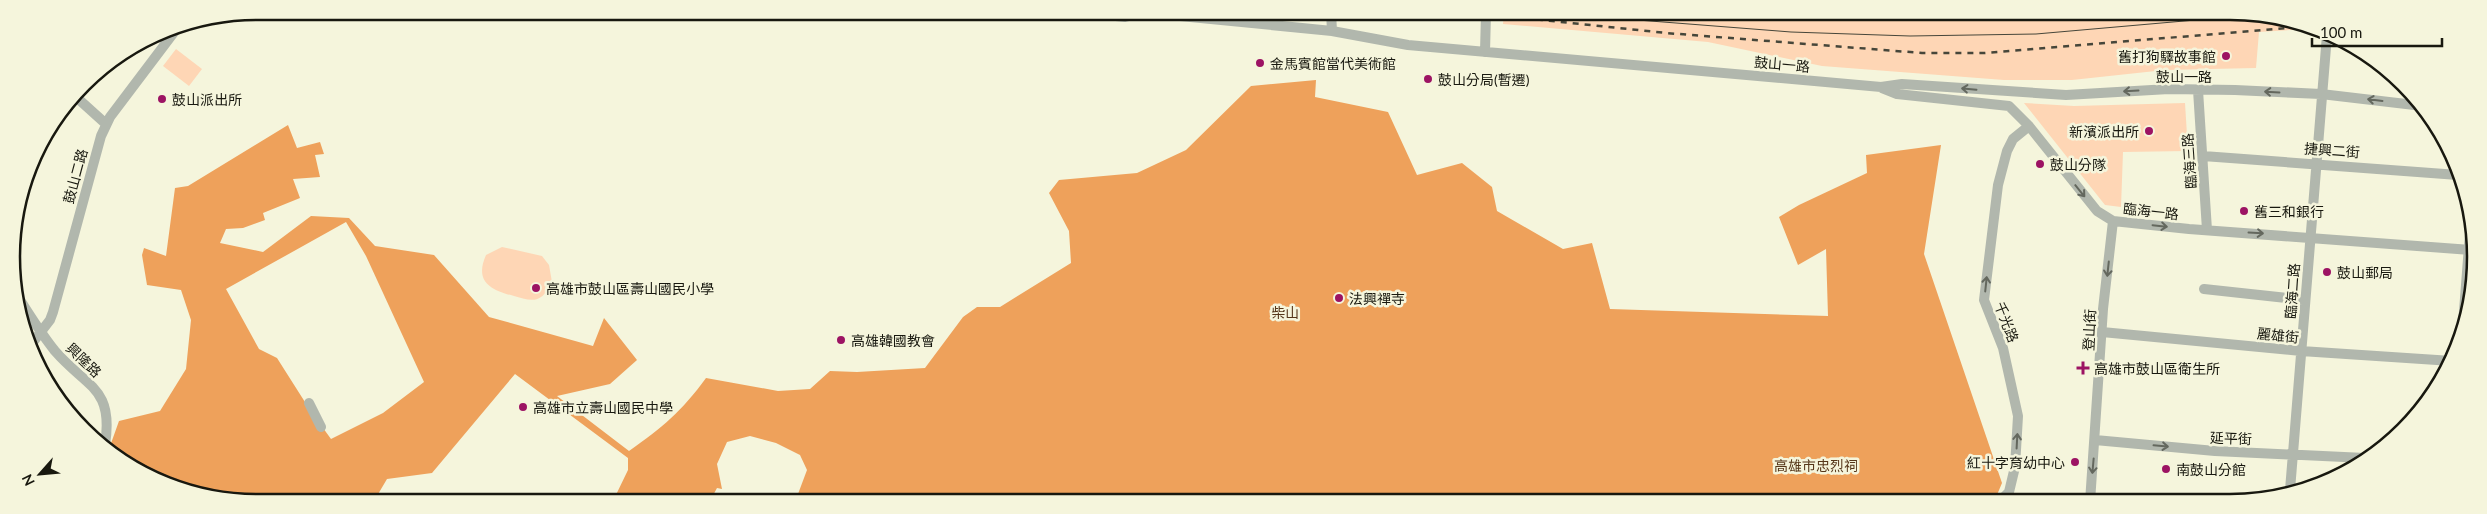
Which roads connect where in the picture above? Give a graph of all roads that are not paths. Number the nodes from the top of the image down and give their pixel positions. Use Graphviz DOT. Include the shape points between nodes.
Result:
graph roads {
  1 [pos="1220,20"];
  2 [pos="1332,20"];
  3 [pos="1486,20"];
  4 [pos="1332,31"];
  5 [pos="171,36"];
  6 [pos="2326,40"];
  7 [pos="1485,52"];
  8 [pos="1881,87"];
  9 [pos="2198,90"];
  10 [pos="2321,94"];
  11 [pos="80,100"];
  12 [pos="2411,105"];
  13 [pos="106,124"];
  14 [pos="2029,126"];
  15 [pos="2203,156"];
  16 [pos="2315,162"];
  17 [pos="2452,174"];
  18 [pos="2113,221"];
  19 [pos="2207,230"];
  20 [pos="2310,236"];
  21 [pos="2467,250"];
  22 [pos="2204,289"];
  23 [pos="2305,300"];
  24 [pos="26,309"];
  25 [pos="2102,332"];
  26 [pos="42,333"];
  27 [pos="35,340"];
  28 [pos="2301,351"];
  29 [pos="2444,360"];
  30 [pos="309,403"];
  31 [pos="321,427"];
  32 [pos="105,439"];
  33 [pos="2095,440"];
  34 [pos="2293,453"];
  35 [pos="2356,457"];
  36 [pos="2290,486"];
  37 [pos="2007,494"];
  38 [pos="2091,494"];
  1 -- 4 [label="street, 鼓山一路"];
  2 -- 4 [label="street"];
  3 -- 7 [label="street"];
  4 -- 7 [label="street, 鼓山一路" via="1408,45"];
  5 -- 13 [label="street, 鼓山二路"];
  6 -- 10 [label="street, 臨海二路"];
  7 -- 8 [label="street, 鼓山一路"];
  9 -- 8 [label="street, 鼓山一路, one-way" via="2066,96 1902,84"];
  8 -- 14 [label="street, 臨海一路" via="1897,94 2009,106"];
  10 -- 9 [label="street, 鼓山一路, one-way"];
  9 -- 15 [label="street, 臨海三路"];
  12 -- 10 [label="street, 鼓山一路, one-way"];
  10 -- 16 [label="street, 臨海二路"];
  11 -- 13 [label="street"];
  13 -- 26 [label="street, 鼓山二路" via="53,312"];
  14 -- 18 [label="street, 臨海一路, one-way" via="2097,211"];
  37 -- 14 [label="street, 千光路, one-way" via="2015,467 2018,416 2003,348 1984,300 1998,185 2013,139"];
  15 -- 16 [label="street, 捷興二街"];
  15 -- 19 [label="street, 臨海三路"];
  16 -- 17 [label="street, 捷興二街"];
  16 -- 20 [label="street, 臨海二路"];
  18 -- 19 [label="street, 臨海一路, one-way"];
  18 -- 25 [label="street, 登山街, one-way"];
  19 -- 20 [label="street, 臨海一路, one-way"];
  20 -- 21 [label="street, 臨海一路"];
  20 -- 23 [label="street, 臨海二路"];
  22 -- 23 [label="street"];
  23 -- 28 [label="street, 臨海二路"];
  24 -- 26 [label="street, 興隆路"];
  25 -- 28 [label="street, 麗雄街"];
  25 -- 33 [label="street, 登山街"];
  26 -- 27 [label="street, 鼓山二路"];
  26 -- 32 [label="street, 興隆路" via="54,350 101,398 108,423"];
  28 -- 29 [label="street, 麗雄街"];
  28 -- 34 [label="street, 臨海二路"];
  30 -- 31 [label="street"];
  33 -- 34 [label="street, 延平街, one-way" via="2215,451"];
  33 -- 38 [label="street, 登山街, one-way"];
  34 -- 35 [label="street, 延平街"];
  34 -- 36 [label="street, 臨海二路"];
}
